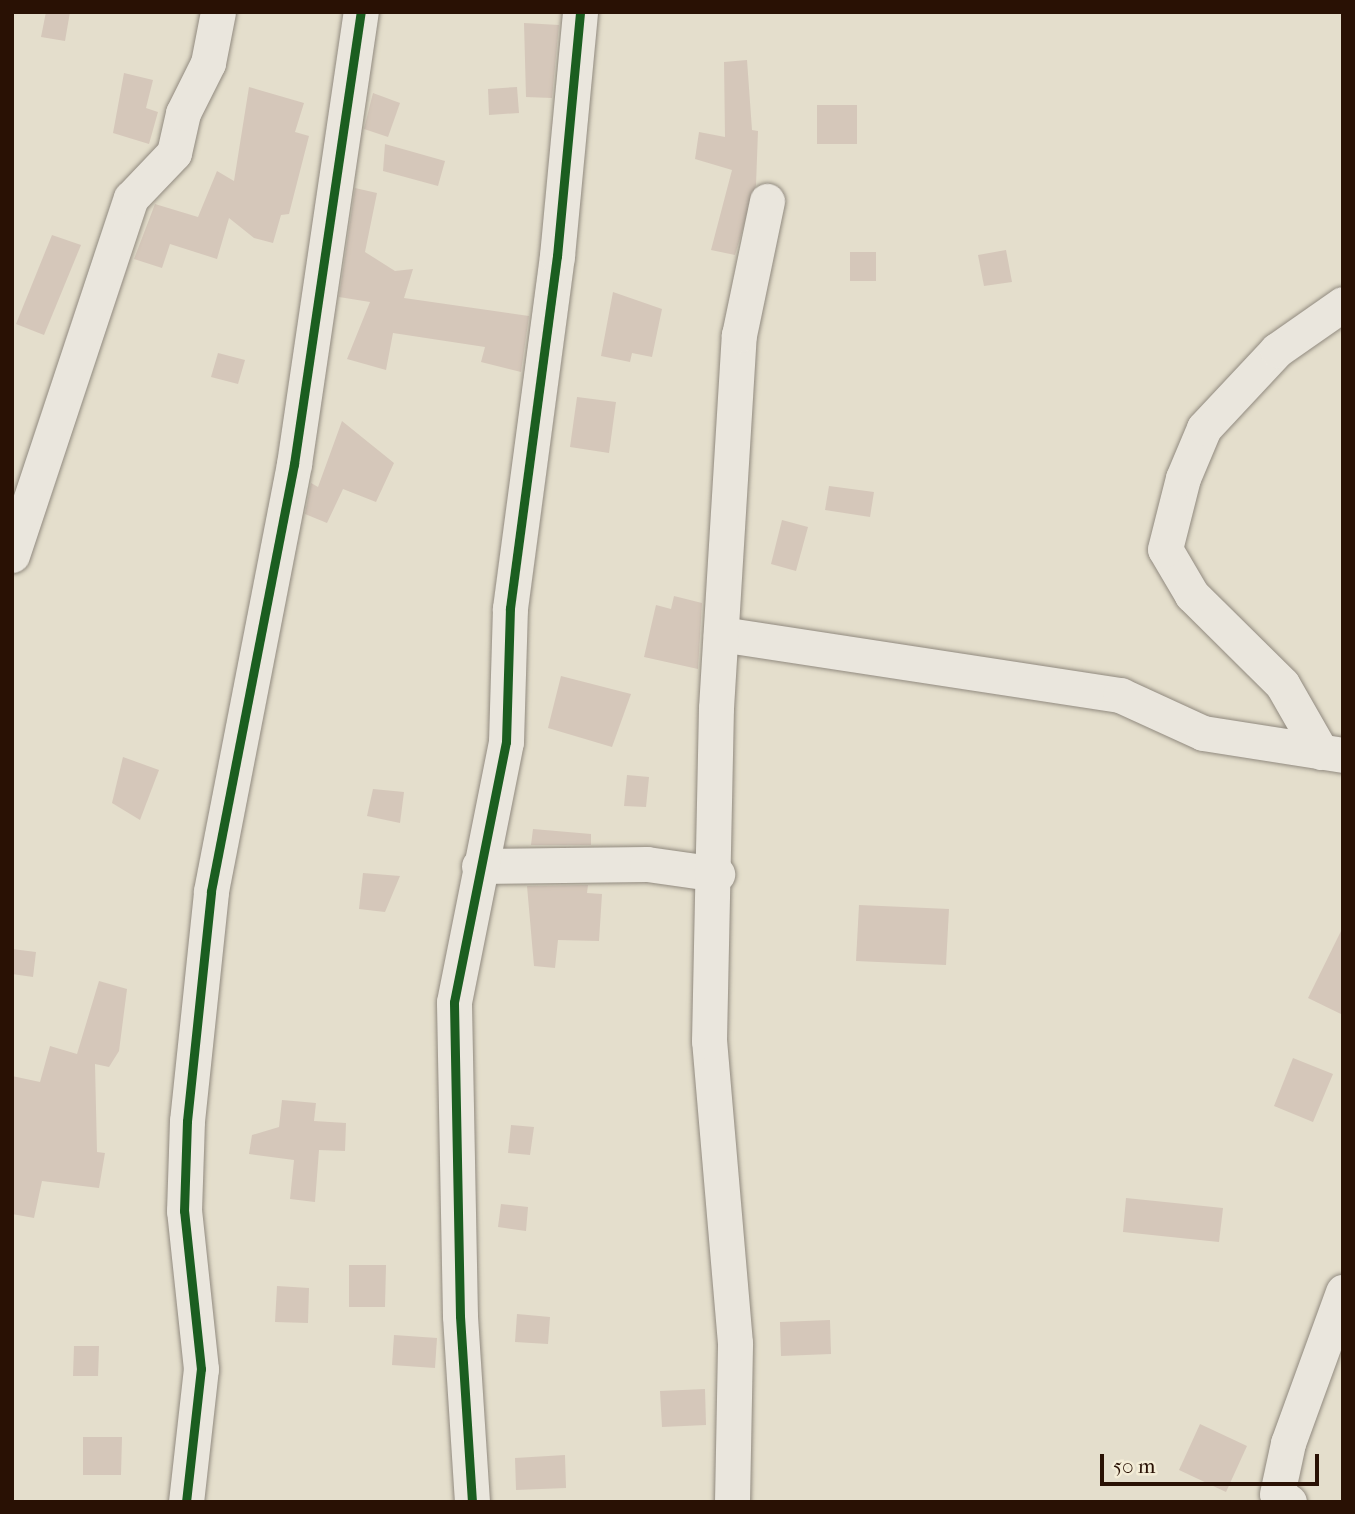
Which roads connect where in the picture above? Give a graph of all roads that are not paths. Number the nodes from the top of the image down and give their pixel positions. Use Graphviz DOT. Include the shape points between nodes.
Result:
graph roads {
  1 [pos="218,12"];
  2 [pos="361,12"];
  3 [pos="580,12"];
  4 [pos="767,201"];
  5 [pos="1343,304"];
  6 [pos="12,555"];
  7 [pos="721,634"];
  8 [pos="1332,754"];
  9 [pos="479,866"];
  10 [pos="717,874"];
  11 [pos="1343,1292"];
  12 [pos="186,1502"];
  13 [pos="472,1502"];
  14 [pos="732,1502"];
  15 [pos="1289,1502"];
  1 -- 6 [label="street" via="208,63 183,113 174,153 131,198 44,475"];
  2 -- 12 [label="street" via="294,464 211,891 186,1146 184,1210 201,1339"];
  3 -- 9 [label="street" via="557,256 510,608 506,741"];
  4 -- 7 [label="street" via="739,335"];
  5 -- 8 [label="street" via="1277,350 1204,428 1183,478 1165,549 1192,595 1282,684"];
  7 -- 8 [label="street" via="1120,695 1203,733"];
  7 -- 10 [label="street"];
  9 -- 10 [label="street" via="647,864"];
  9 -- 13 [label="street" via="453,1035 460,1316"];
  10 -- 14 [label="street" via="709,1041 735,1343"];
  11 -- 15 [label="street" via="1288,1443 1277,1494"];
}
